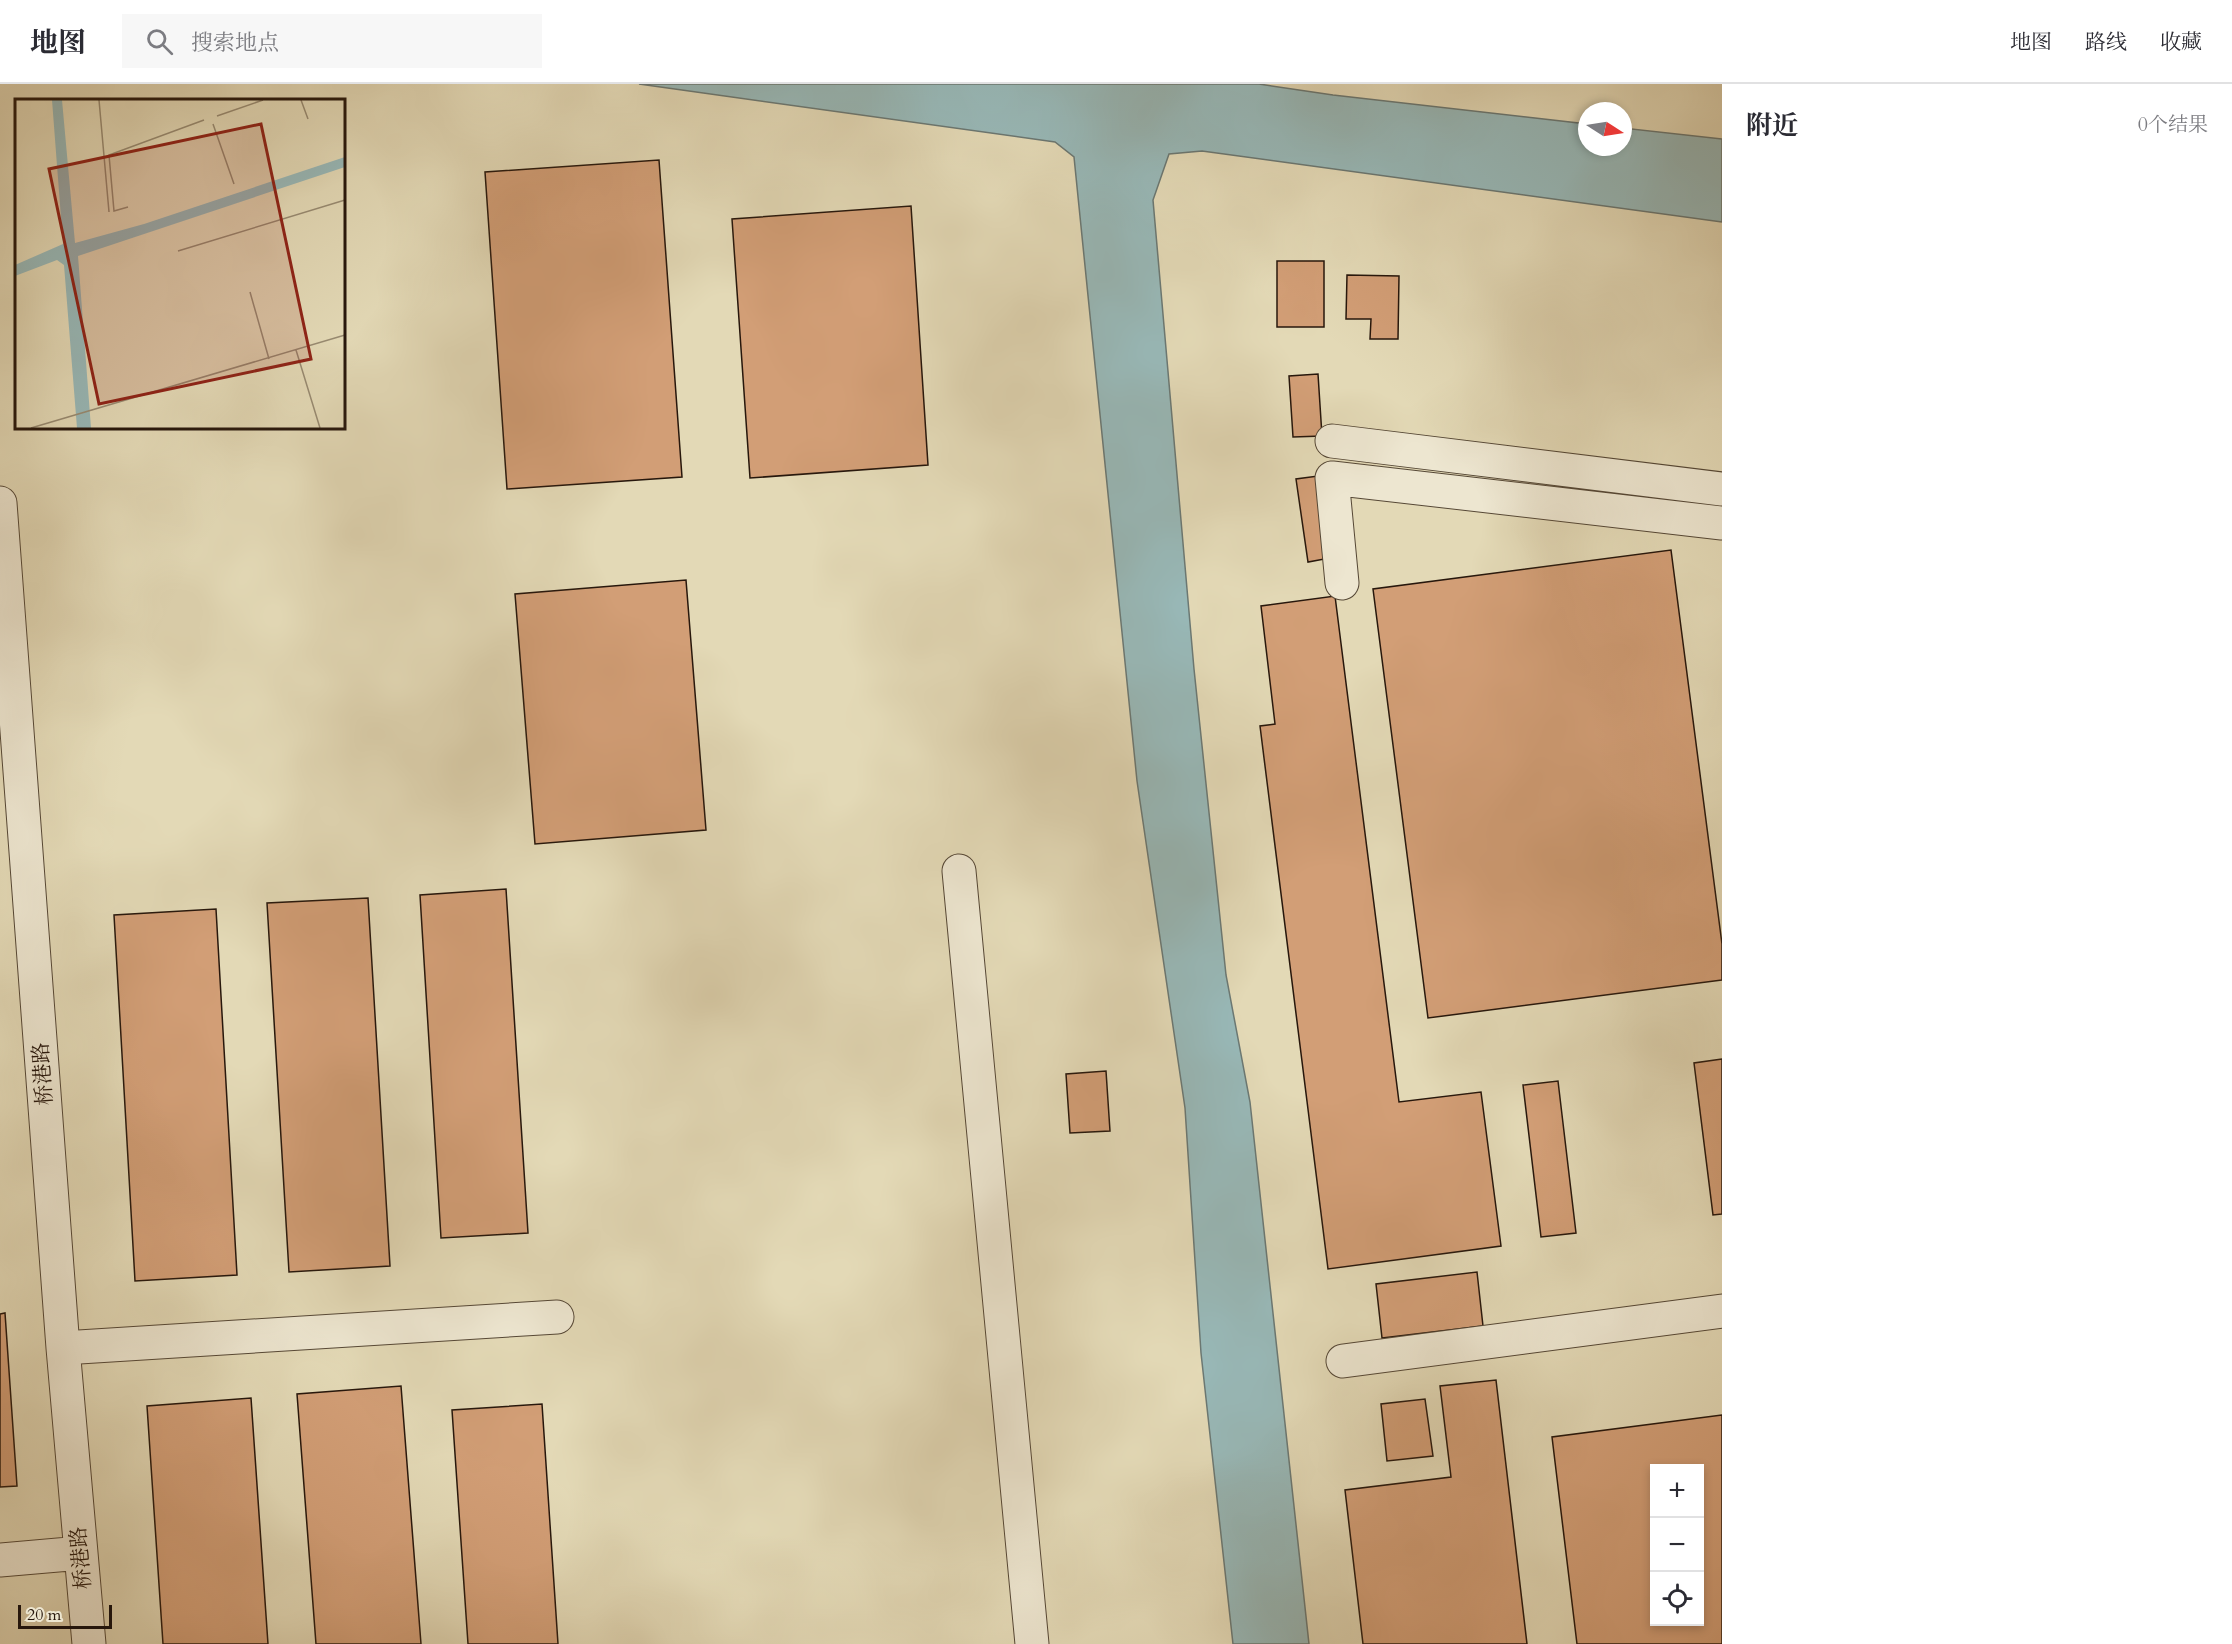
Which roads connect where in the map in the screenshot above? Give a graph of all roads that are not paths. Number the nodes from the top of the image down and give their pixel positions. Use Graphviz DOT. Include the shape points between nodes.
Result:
graph roads {
  1 [pos="1332,441"];
  2 [pos="1722,489"];
  3 [pos="0,503"];
  4 [pos="1722,523"];
  5 [pos="1342,583"];
  6 [pos="959,871"];
  7 [pos="1722,1311"];
  8 [pos="557,1317"];
  9 [pos="63,1348"];
  10 [pos="1342,1361"];
  11 [pos="81,1553"];
  12 [pos="0,1560"];
  13 [pos="89,1644"];
  14 [pos="1032,1644"];
  1 -- 2 [label="street"];
  3 -- 9 [label="street, 桥港路"];
  4 -- 5 [label="street" via="1332,478"];
  6 -- 14 [label="street"];
  7 -- 10 [label="street"];
  8 -- 9 [label="street"];
  9 -- 11 [label="street, 桥港路"];
  11 -- 12 [label="street"];
  11 -- 13 [label="street, 桥港路"];
}
